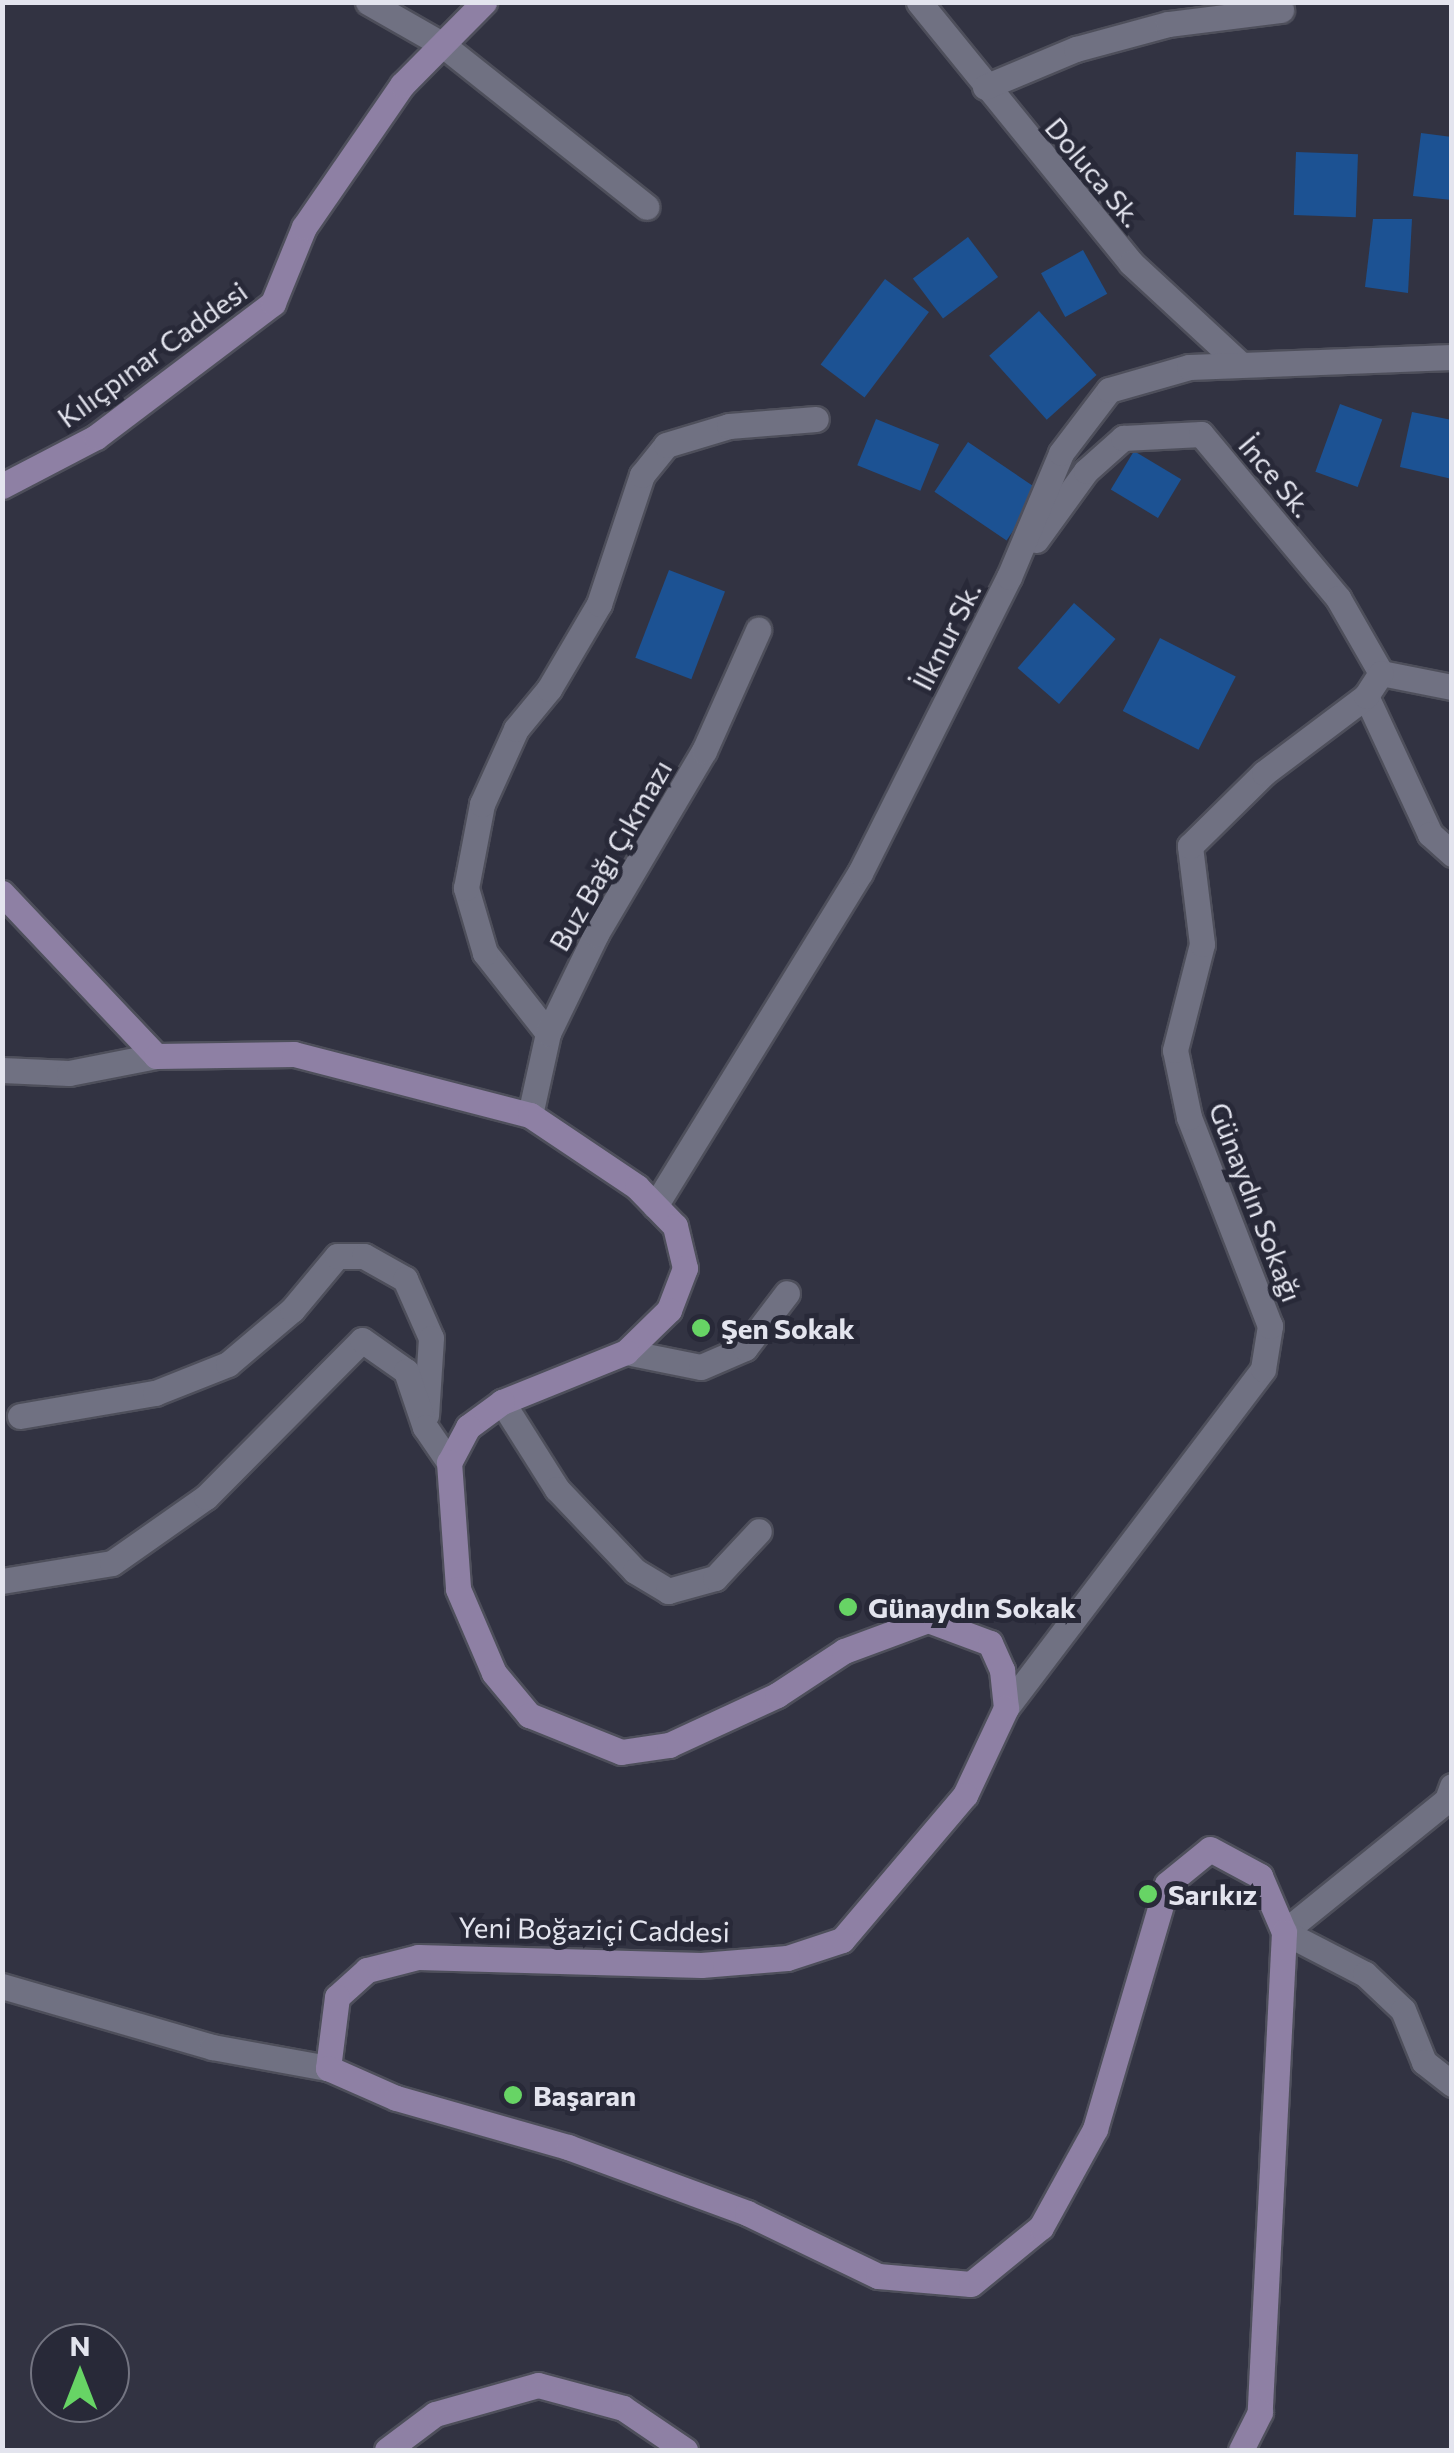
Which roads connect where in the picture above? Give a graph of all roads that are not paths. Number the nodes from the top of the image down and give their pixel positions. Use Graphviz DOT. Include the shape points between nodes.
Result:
graph roads {
  1 [pos="368,2"];
  2 [pos="484,2"];
  3 [pos="919,2"];
  4 [pos="1281,10"];
  5 [pos="444,45"];
  6 [pos="985,87"];
  7 [pos="647,207"];
  8 [pos="1452,357"];
  9 [pos="1240,364"];
  10 [pos="816,419"];
  11 [pos="2,486"];
  12 [pos="1009,577"];
  13 [pos="758,630"];
  14 [pos="1381,674"];
  15 [pos="1452,687"];
  16 [pos="1366,696"];
  17 [pos="1452,854"];
  18 [pos="2,893"];
  19 [pos="548,1033"];
  20 [pos="156,1056"];
  21 [pos="2,1070"];
  22 [pos="530,1115"];
  23 [pos="655,1206"];
  24 [pos="786,1292"];
  25 [pos="626,1352"];
  26 [pos="502,1402"];
  27 [pos="20,1416"];
  28 [pos="425,1428"];
  29 [pos="449,1462"];
  30 [pos="759,1531"];
  31 [pos="2,1581"];
  32 [pos="1006,1708"];
  33 [pos="1452,1786"];
  34 [pos="1284,1932"];
  35 [pos="2,1986"];
  36 [pos="328,2068"];
  37 [pos="1452,2084"];
  38 [pos="386,2450"];
  39 [pos="685,2450"];
  40 [pos="1241,2450"];
  1 -- 5 [label="street"];
  2 -- 5 [label="street, Kılıçpınar Caddesi"];
  3 -- 6 [label="street, Doluca Sk."];
  4 -- 6 [label="street" via="1168,24 1076,49"];
  5 -- 7 [label="street"];
  5 -- 11 [label="street, Kılıçpınar Caddesi" via="402,84 304,227 274,303 96,437"];
  6 -- 9 [label="street, Doluca Sk." via="1130,264"];
  8 -- 9 [label="street, İlknur Sk."];
  9 -- 12 [label="street, İlknur Sk." via="1189,368 1109,390 1062,453"];
  10 -- 19 [label="street" via="729,426 666,445 642,475 598,604 549,689 516,729 482,804 466,888 485,953"];
  12 -- 14 [label="street, İnce Sk." via="1086,472 1122,438 1201,434 1338,598"];
  12 -- 23 [label="street, İlknur Sk." via="860,874"];
  13 -- 19 [label="street, Buz Bağı Çıkmazı" via="704,751 596,934"];
  14 -- 15 [label="street"];
  14 -- 16 [label="street, Günaydın Sokağı"];
  16 -- 17 [label="street" via="1430,834"];
  16 -- 32 [label="street, Günaydın Sokağı" via="1264,773 1190,846 1202,944 1175,1050 1189,1117 1270,1326 1263,1369"];
  18 -- 20 [label="street"];
  19 -- 22 [label="street, Buz Bağı Çıkmazı"];
  20 -- 21 [label="street" via="69,1074"];
  20 -- 22 [label="street" via="294,1054"];
  22 -- 23 [label="street" via="589,1150"];
  23 -- 25 [label="street" via="675,1226 685,1268 669,1310"];
  24 -- 25 [label="street" via="745,1348 701,1367"];
  25 -- 26 [label="street"];
  26 -- 29 [label="street" via="468,1427"];
  26 -- 30 [label="street" via="557,1488 635,1571 668,1591 715,1578"];
  27 -- 28 [label="street" via="154,1392 228,1364 292,1310 336,1256 364,1256 405,1279 431,1338"];
  28 -- 29 [label="street"];
  28 -- 31 [label="street" via="406,1372 362,1340 206,1497 112,1563"];
  29 -- 32 [label="street" via="458,1588 494,1673 529,1715 581,1742 621,1752 669,1744 777,1695 844,1651 928,1620 958,1625 990,1643"];
  32 -- 36 [label="street, Yeni Boğaziçi Caddesi" via="965,1794 842,1940 786,1958 701,1965 418,1957 368,1970 337,1996"];
  33 -- 34 [label="street" via="1447,1800"];
  34 -- 36 [label="street" via="1260,1876 1210,1848 1167,1884 1095,2130 1040,2228 972,2284 878,2276 747,2213 568,2147 396,2098"];
  34 -- 37 [label="street" via="1365,1974 1402,2010 1424,2062"];
  34 -- 40 [label="street" via="1260,2412"];
  35 -- 36 [label="street" via="212,2046"];
  38 -- 39 [label="street" via="435,2414 538,2385 623,2408"];
}
